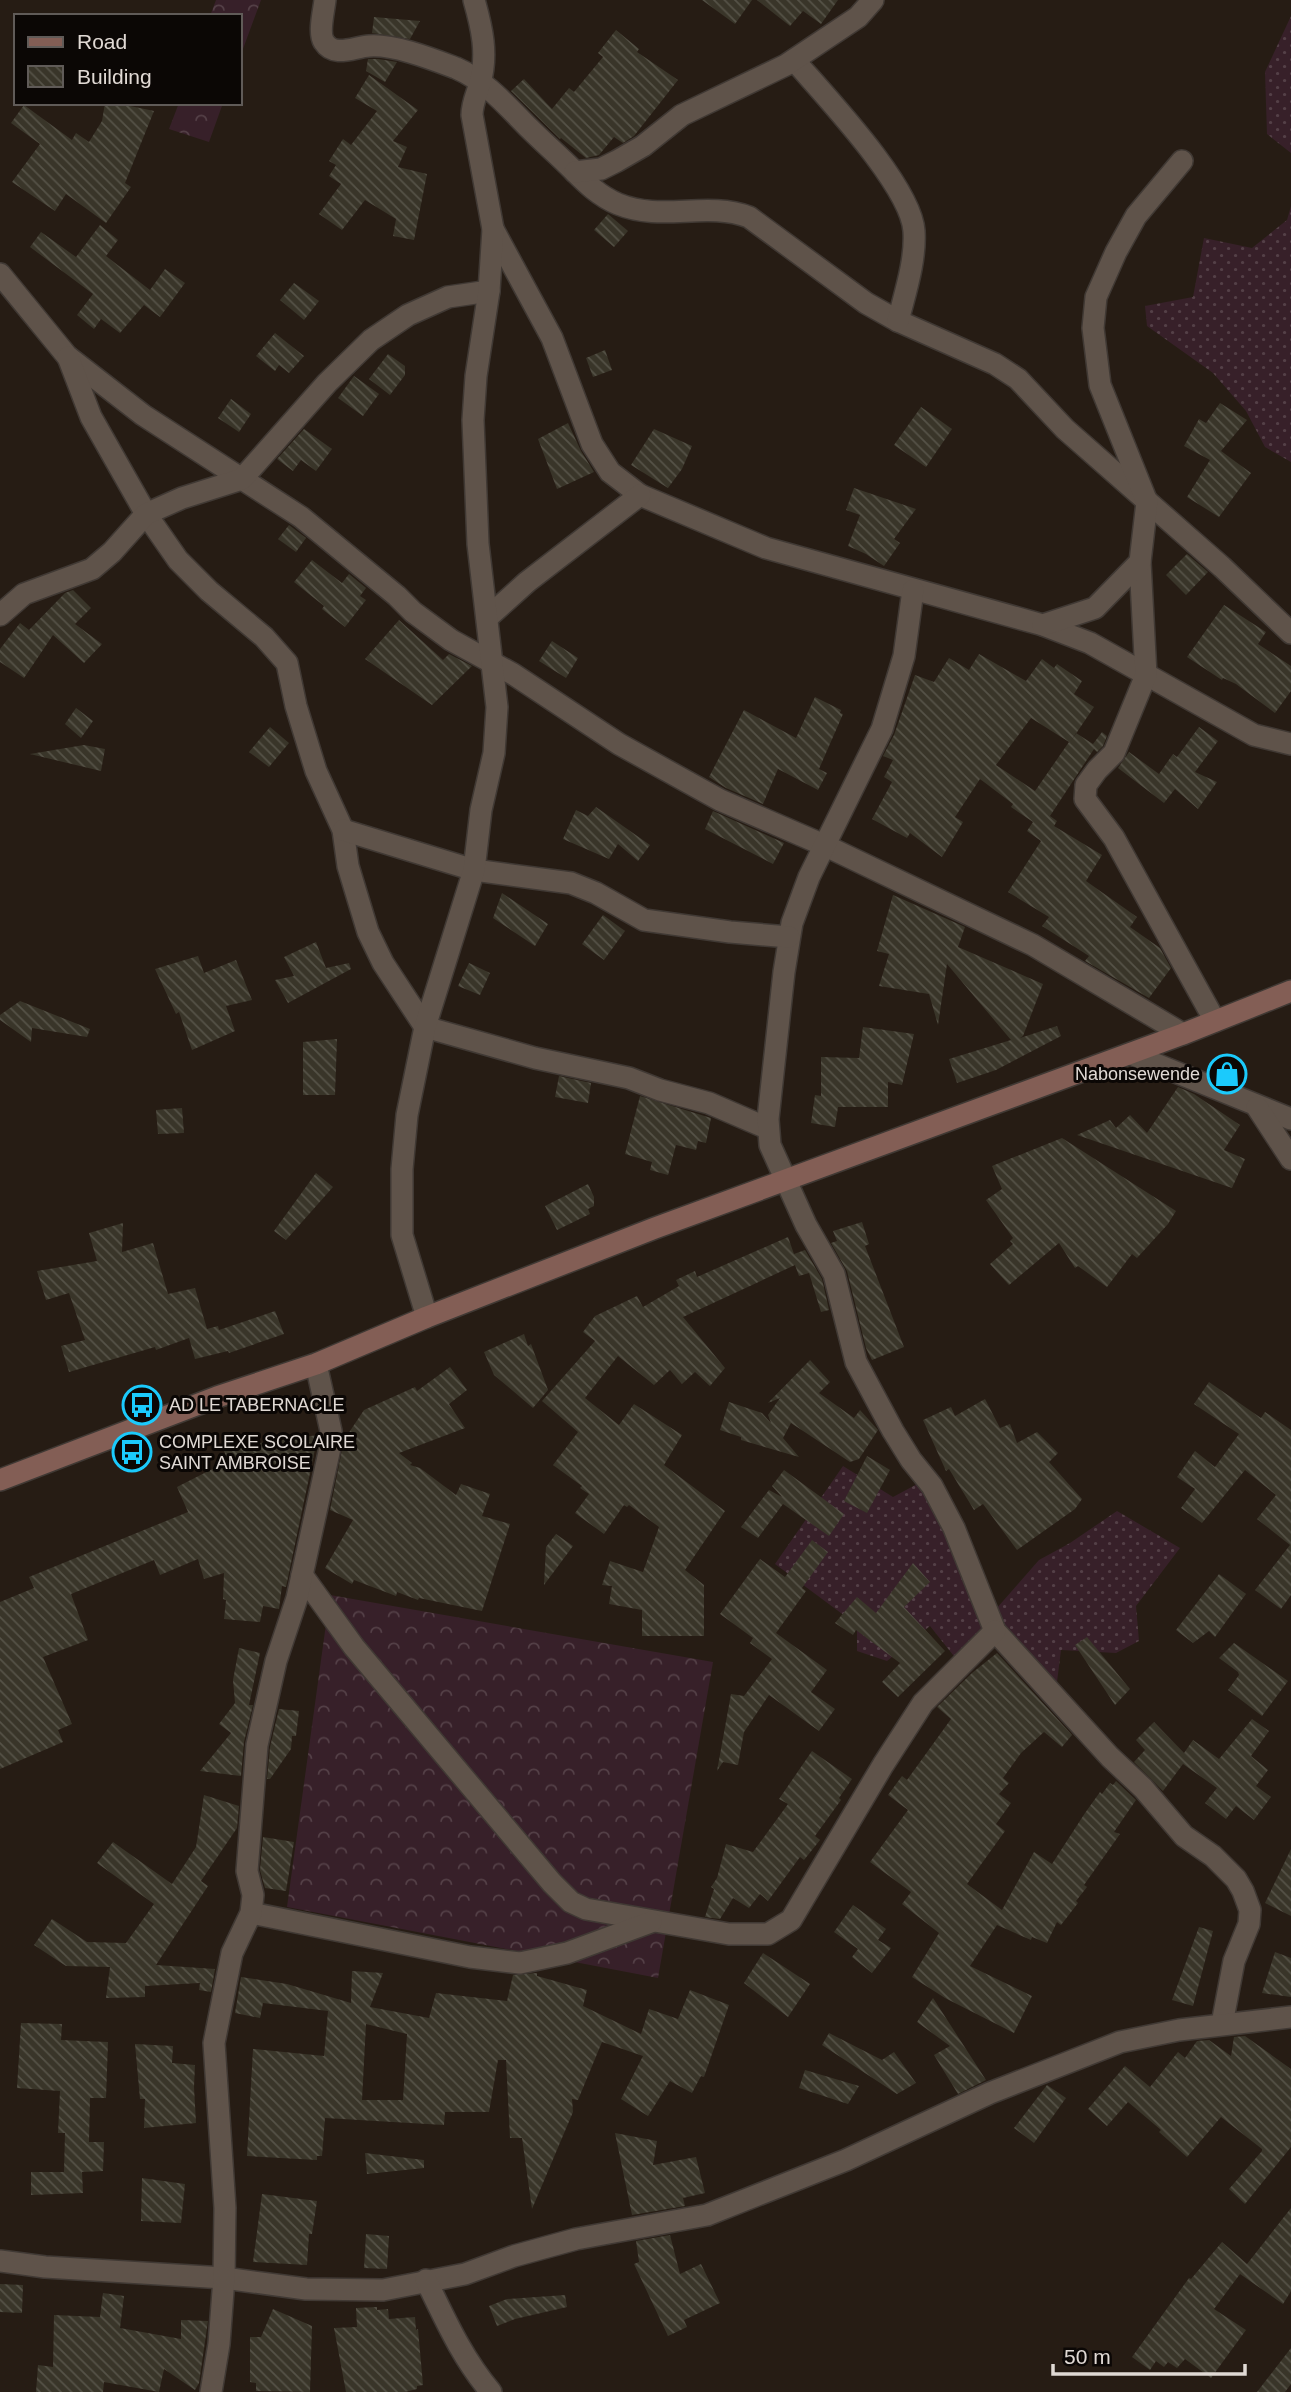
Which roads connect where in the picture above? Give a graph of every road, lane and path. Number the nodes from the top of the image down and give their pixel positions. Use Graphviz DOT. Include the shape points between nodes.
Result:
graph roads {
  1 [pos="325,0"];
  2 [pos="474,0"];
  3 [pos="873,0"];
  4 [pos="794,60"];
  5 [pos="480,82"];
  6 [pos="1182,161"];
  7 [pos="575,172"];
  8 [pos="493,229"];
  9 [pos="0,274"];
  10 [pos="489,291"];
  11 [pos="898,321"];
  12 [pos="67,356"];
  13 [pos="242,479"];
  14 [pos="640,495"];
  15 [pos="1147,502"];
  16 [pos="146,514"];
  17 [pos="1140,562"];
  18 [pos="913,590"];
  19 [pos="0,615"];
  20 [pos="487,618"];
  21 [pos="1043,625"];
  22 [pos="1291,633"];
  23 [pos="492,663"];
  24 [pos="1146,675"];
  25 [pos="1291,744"];
  26 [pos="343,830"];
  27 [pos="826,846"];
  28 [pos="474,870"];
  29 [pos="789,937"];
  30 [pos="1291,991"];
  31 [pos="1215,1021"];
  32 [pos="425,1027"];
  33 [pos="1183,1034"];
  34 [pos="1131,1054"];
  35 [pos="1257,1107"];
  36 [pos="1291,1119"];
  37 [pos="767,1128"];
  38 [pos="1291,1159"];
  39 [pos="786,1179"];
  40 [pos="427,1317"];
  41 [pos="316,1364"];
  42 [pos="0,1479"];
  43 [pos="302,1575"];
  44 [pos="995,1631"];
  45 [pos="251,1913"];
  46 [pos="652,1921"];
  47 [pos="1291,2017"];
  48 [pos="1222,2024"];
  49 [pos="0,2261"];
  50 [pos="224,2278"];
  51 [pos="426,2280"];
  52 [pos="211,2392"];
  53 [pos="491,2392"];
  1 -- 5 [label="street" via="322,36 332,48 381,46 458,69"];
  2 -- 5 [label="street" via="484,40"];
  3 -- 4 [label="street" via="858,16"];
  4 -- 7 [label="street" via="682,115 617,161 601,169"];
  4 -- 11 [label="street" via="880,163 912,216 911,266"];
  5 -- 7 [label="street"];
  5 -- 8 [label="street" via="472,115"];
  6 -- 15 [label="street" via="1136,216 1096,297 1093,328 1100,386"];
  7 -- 11 [label="street" via="600,195 635,209 664,214 735,212 749,217 846,289"];
  8 -- 10 [label="street"];
  8 -- 14 [label="street" via="551,338 592,444 610,472"];
  9 -- 12 [label="street"];
  10 -- 13 [label="street" via="448,296 371,340"];
  10 -- 20 [label="street" via="473,420 478,544"];
  11 -- 15 [label="street" via="1018,379 1065,429"];
  12 -- 13 [label="street" via="144,415"];
  12 -- 16 [label="street" via="91,417"];
  13 -- 16 [label="street"];
  13 -- 23 [label="street" via="301,517 451,640"];
  14 -- 18 [label="street" via="766,548"];
  14 -- 20 [label="street"];
  15 -- 17 [label="street"];
  15 -- 22 [label="street"];
  16 -- 19 [label="street" via="92,569 24,594"];
  16 -- 26 [label="street" via="178,560 287,663 316,771"];
  17 -- 21 [label="street" via="1095,608"];
  17 -- 24 [label="street"];
  18 -- 21 [label="street"];
  18 -- 27 [label="street" via="908,637 892,701"];
  20 -- 23 [label="street"];
  21 -- 24 [label="street" via="1090,643"];
  23 -- 27 [label="street" via="619,744 709,794"];
  23 -- 28 [label="street" via="497,707 494,753"];
  24 -- 25 [label="street" via="1254,734"];
  24 -- 31 [label="street" via="1114,753 1086,785 1086,799 1114,838"];
  26 -- 28 [label="street"];
  26 -- 32 [label="street" via="348,866 368,932"];
  27 -- 29 [label="street"];
  27 -- 33 [label="street" via="1033,945"];
  28 -- 29 [label="street" via="571,883 644,920"];
  28 -- 32 [label="street"];
  29 -- 37 [label="street"];
  30 -- 31 [label="street"];
  31 -- 33 [label="street"];
  32 -- 37 [label="street" via="629,1078 709,1103"];
  32 -- 40 [label="street" via="407,1115 402,1235"];
  33 -- 34 [label="street"];
  34 -- 35 [label="street"];
  34 -- 39 [label="street"];
  35 -- 36 [label="street"];
  35 -- 38 [label="street"];
  37 -- 39 [label="street"];
  39 -- 40 [label="street"];
  39 -- 44 [label="street" via="834,1274 856,1362 954,1528"];
  40 -- 41 [label="street"];
  41 -- 42 [label="street"];
  41 -- 43 [label="street" via="331,1431"];
  43 -- 45 [label="street" via="257,1745 247,1871 253,1895"];
  43 -- 46 [label="street" via="354,1647 571,1902"];
  44 -- 46 [label="street" via="923,1703 790,1920 768,1934 729,1934"];
  44 -- 48 [label="street" via="1184,1836 1236,1880 1250,1910 1249,1924 1234,1961"];
  45 -- 46 [label="street" via="520,1963 567,1953"];
  45 -- 50 [label="street" via="232,1953 214,2043 225,2208"];
  47 -- 48 [label="street"];
  48 -- 51 [label="street" via="1120,2042 1074,2059 708,2216 576,2239 465,2274"];
  49 -- 50 [label="street"];
  50 -- 51 [label="street" via="344,2290 383,2290"];
  50 -- 52 [label="street"];
  51 -- 53 [label="street" via="454,2339"];
}
